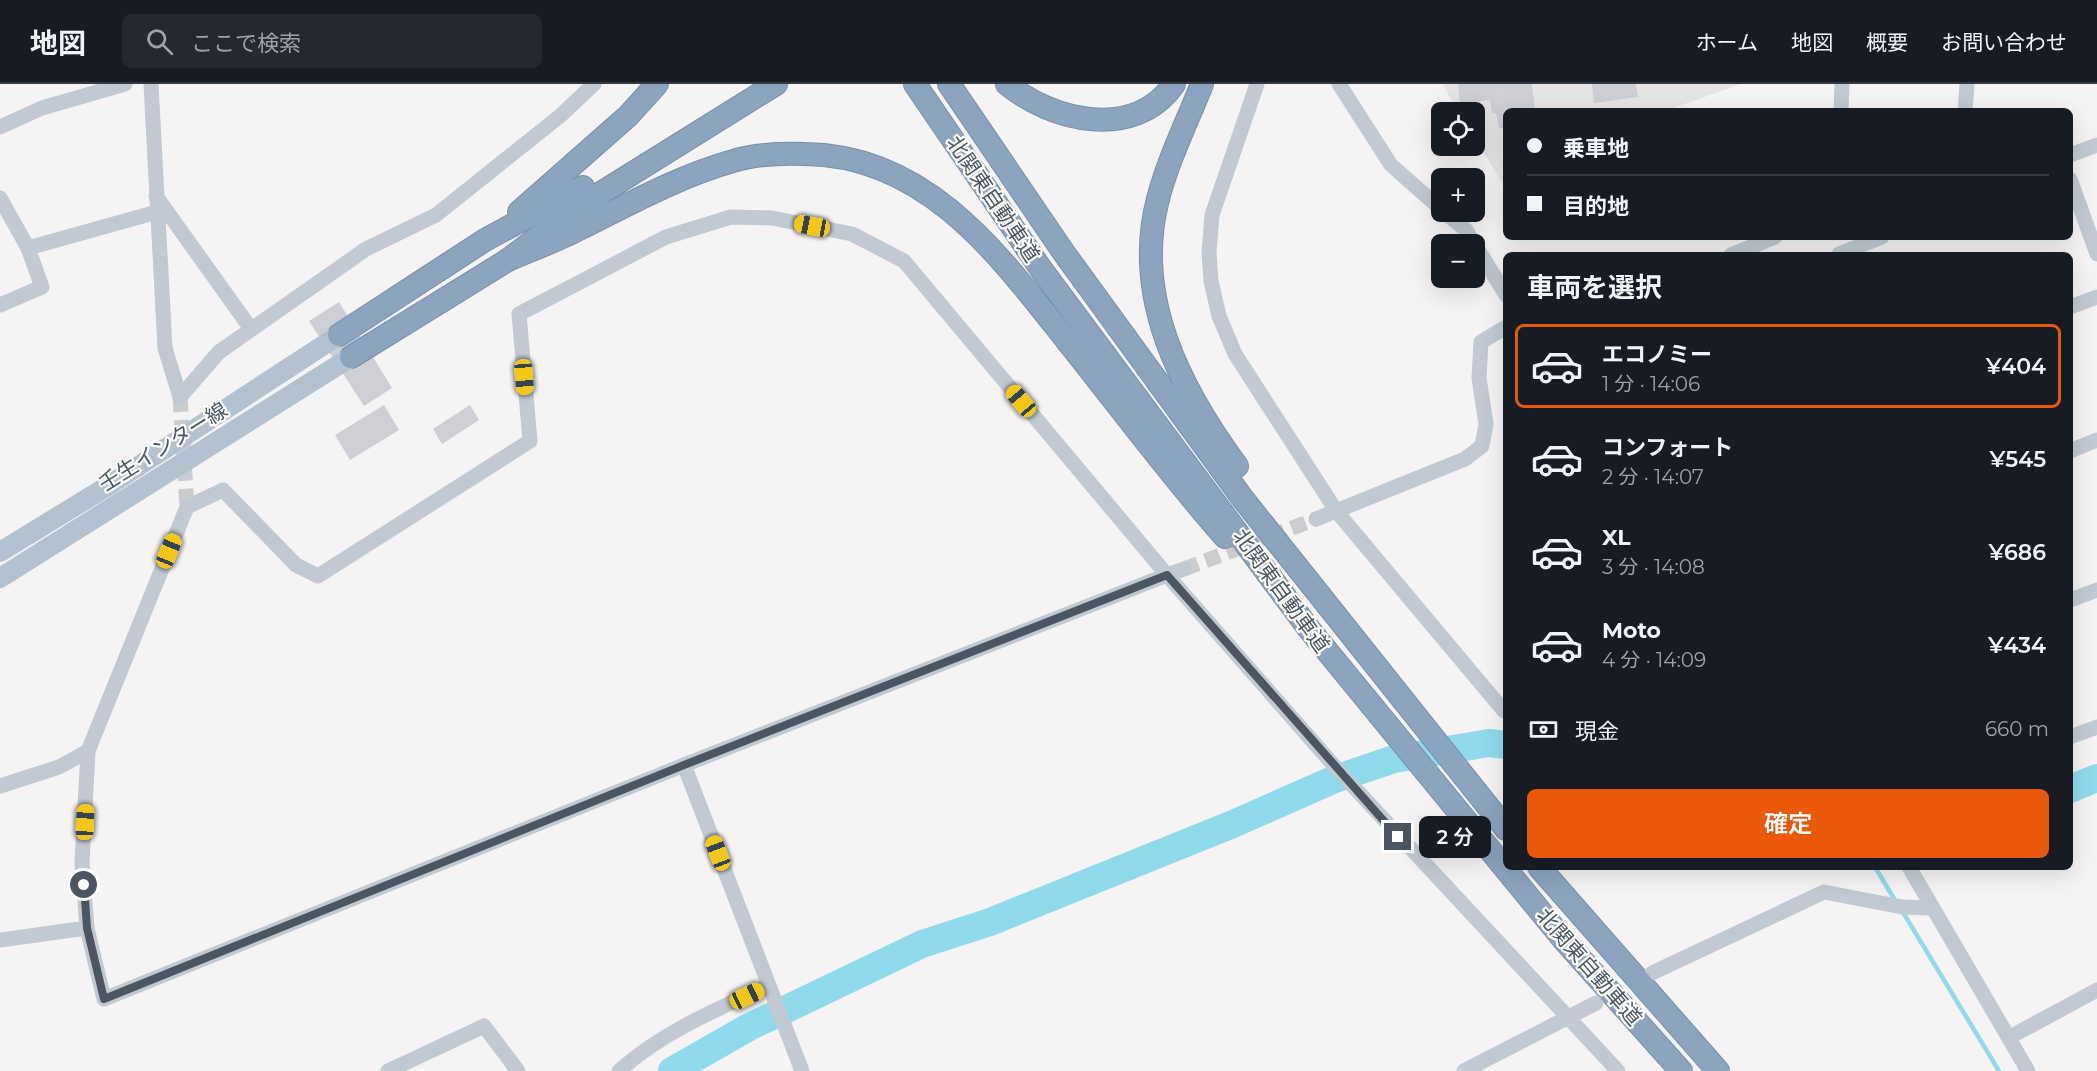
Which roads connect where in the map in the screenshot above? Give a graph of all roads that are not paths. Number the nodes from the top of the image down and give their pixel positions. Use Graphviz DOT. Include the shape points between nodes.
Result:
graph roads {
  1 [pos="125,84"];
  2 [pos="151,84"];
  3 [pos="594,84"];
  4 [pos="657,84"];
  5 [pos="747,84"];
  6 [pos="776,84"];
  7 [pos="915,84"];
  8 [pos="949,84"];
  9 [pos="1007,84"];
  10 [pos="1174,84"];
  11 [pos="1202,84"];
  12 [pos="1257,84"];
  13 [pos="1339,84"];
  14 [pos="1842,84"];
  15 [pos="1967,84"];
  16 [pos="1842,108"];
  17 [pos="1965,108"];
  18 [pos="0,127"];
  19 [pos="2097,145"];
  20 [pos="2073,154"];
  21 [pos="2073,187"];
  22 [pos="0,198"];
  23 [pos="1431,200"];
  24 [pos="156,204"];
  25 [pos="1456,222"];
  26 [pos="485,240"];
  27 [pos="1768,240"];
  28 [pos="1874,240"];
  29 [pos="28,248"];
  30 [pos="1738,252"];
  31 [pos="1844,252"];
  32 [pos="2097,254"];
  33 [pos="508,260"];
  34 [pos="1503,290"];
  35 [pos="2097,297"];
  36 [pos="0,305"];
  37 [pos="2073,306"];
  38 [pos="251,329"];
  39 [pos="1503,329"];
  40 [pos="339,334"];
  41 [pos="351,357"];
  42 [pos="2097,440"];
  43 [pos="2073,451"];
  44 [pos="1337,513"];
  45 [pos="1316,519"];
  46 [pos="0,552"];
  47 [pos="1184,569"];
  48 [pos="1167,575"];
  49 [pos="0,578"];
  50 [pos="2097,590"];
  51 [pos="2073,599"];
  52 [pos="1309,629"];
  53 [pos="1503,710"];
  54 [pos="1411,712"];
  55 [pos="2097,727"];
  56 [pos="2073,736"];
  57 [pos="88,751"];
  58 [pos="684,765"];
  59 [pos="0,786"];
  60 [pos="1500,822"];
  61 [pos="1503,868"];
  62 [pos="1505,870"];
  63 [pos="1542,870"];
  64 [pos="1911,870"];
  65 [pos="1932,908"];
  66 [pos="87,928"];
  67 [pos="0,940"];
  68 [pos="1652,973"];
  69 [pos="2097,990"];
  70 [pos="771,993"];
  71 [pos="1596,1003"];
  72 [pos="1567,1018"];
  73 [pos="2010,1037"];
  74 [pos="388,1071"];
  75 [pos="518,1071"];
  76 [pos="619,1071"];
  77 [pos="802,1071"];
  78 [pos="1464,1071"];
  79 [pos="1618,1071"];
  80 [pos="1681,1071"];
  81 [pos="1718,1071"];
  82 [pos="2028,1071"];
  1 -- 18 [label="street" via="42,108"];
  2 -- 24 [label="street"];
  3 -- 38 [label="street" via="560,116 436,214 366,249"];
  4 -- 26 [label="highway" via="628,116"];
  5 -- 26 [label="highway" via="565,198"];
  6 -- 33 [label="highway" via="572,211"];
  7 -- 52 [label="highway, 北関東自動車道" via="1041,269"];
  8 -- 54 [label="highway, 北関東自動車道" via="1160,388"];
  9 -- 10 [label="highway" via="1042,108 1094,120 1137,112 1158,100"];
  11 -- 54 [label="highway" via="1167,170 1152,232 1153,291 1168,349 1203,418 1342,606"];
  12 -- 44 [label="street" via="1212,215 1211,281 1219,316 1235,354"];
  13 -- 23 [label="street" via="1391,165"];
  14 -- 16 [label="street"];
  15 -- 17 [label="street"];
  19 -- 20 [label="street"];
  21 -- 32 [label="street"];
  22 -- 29 [label="street"];
  24 -- 29 [label="street"];
  24 -- 38 [label="street"];
  24 -- 38 [label="street" via="165,348 180,396 219,352"];
  25 -- 34 [label="street" via="1466,230"];
  26 -- 40 [label="highway"];
  27 -- 30 [label="street"];
  28 -- 31 [label="street"];
  29 -- 36 [label="street" via="42,287"];
  33 -- 41 [label="highway"];
  33 -- 52 [label="highway" via="668,185 733,161 766,154 821,154 897,174 943,202 996,253 1211,521"];
  35 -- 37 [label="street"];
  39 -- 44 [label="street" via="1481,342 1479,378 1486,424 1482,446 1465,459"];
  40 -- 46 [label="main road, 壬生インター線"];
  41 -- 49 [label="main road, 壬生インター線"];
  42 -- 43 [label="street"];
  44 -- 45 [label="street"];
  44 -- 53 [label="street"];
  47 -- 48 [label="street"];
  48 -- 57 [label="street" via="904,261 852,234 772,218 731,218 666,237 519,314 530,441 318,576 296,565 223,490 187,507"];
  48 -- 58 [label="street"];
  48 -- 72 [label="street" via="1382,820"];
  50 -- 51 [label="street"];
  52 -- 61 [label="highway, 北関東自動車道"];
  54 -- 60 [label="highway, 北関東自動車道"];
  55 -- 56 [label="street"];
  57 -- 59 [label="street" via="59,767"];
  57 -- 66 [label="street" via="82,863"];
  58 -- 66 [label="street" via="104,999"];
  58 -- 70 [label="street"];
  62 -- 80 [label="highway, 北関東自動車道"];
  63 -- 81 [label="highway, 北関東自動車道"];
  64 -- 65 [label="street"];
  65 -- 68 [label="street" via="1902,907 1824,892"];
  65 -- 73 [label="street"];
  66 -- 67 [label="street"];
  69 -- 73 [label="street"];
  70 -- 76 [label="street" via="703,1016 633,1058"];
  70 -- 77 [label="street"];
  71 -- 72 [label="street"];
  72 -- 78 [label="street"];
  72 -- 79 [label="street"];
  73 -- 82 [label="street"];
  74 -- 75 [label="street" via="484,1026"];
}
